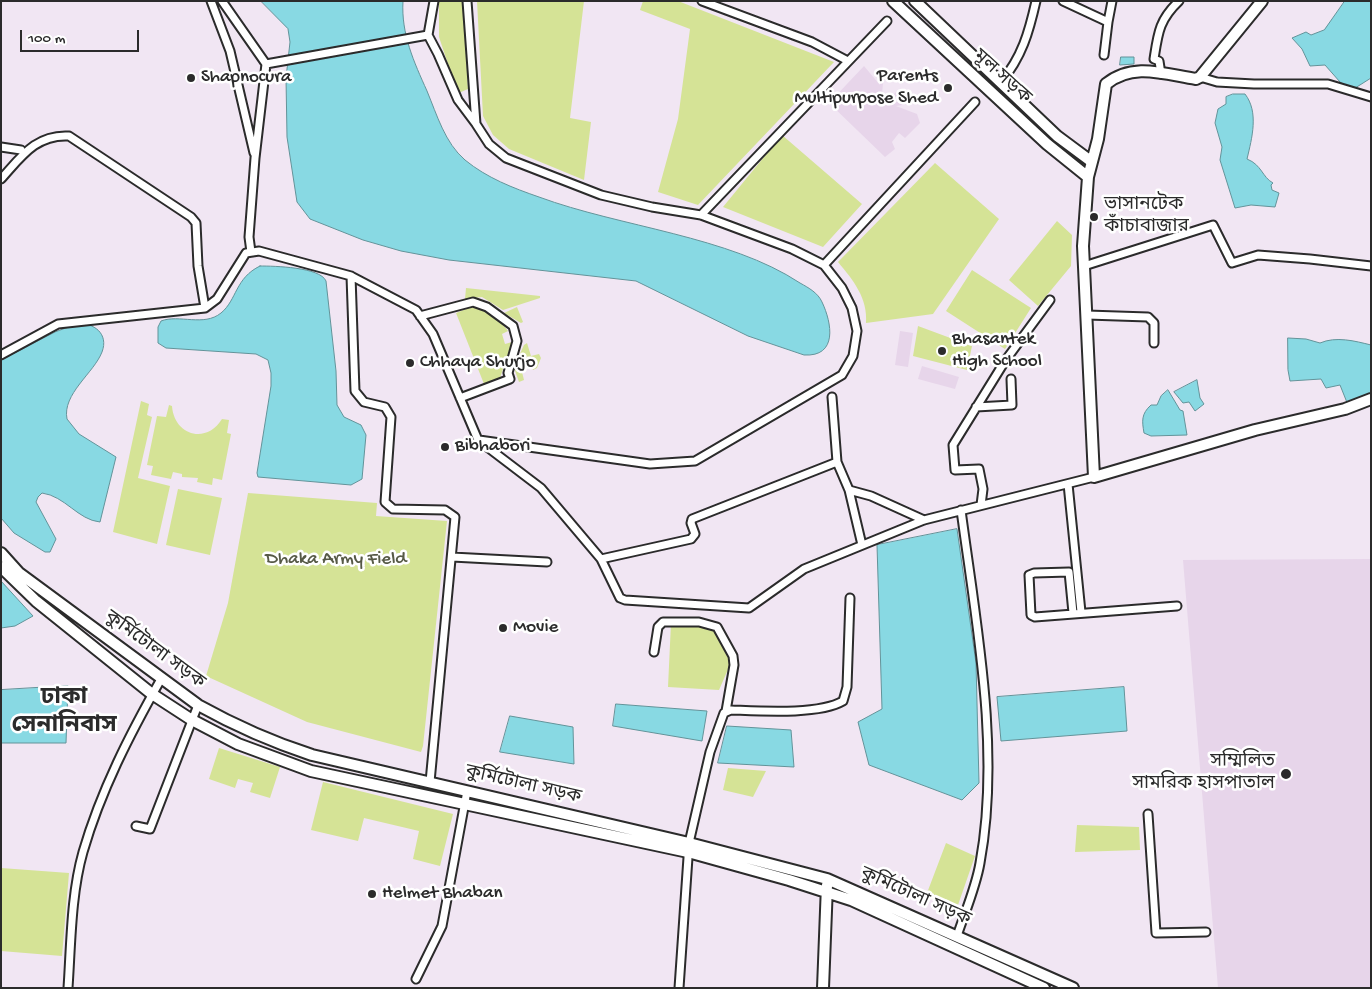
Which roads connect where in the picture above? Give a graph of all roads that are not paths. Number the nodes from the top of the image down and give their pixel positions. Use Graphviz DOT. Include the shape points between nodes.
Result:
graph roads {
  1 [pos="211,1"];
  2 [pos="222,1"];
  3 [pos="434,1"];
  4 [pos="467,1"];
  5 [pos="702,1"];
  6 [pos="893,1"];
  7 [pos="915,1"];
  8 [pos="1036,1"];
  9 [pos="1063,1"];
  10 [pos="1112,1"];
  11 [pos="1179,1"];
  12 [pos="1262,1"];
  13 [pos="927,14"];
  14 [pos="887,21"];
  15 [pos="1108,22"];
  16 [pos="918,25"];
  17 [pos="428,35"];
  18 [pos="1104,55"];
  19 [pos="848,61"];
  20 [pos="266,64"];
  21 [pos="1161,74"];
  22 [pos="1200,77"];
  23 [pos="1001,82"];
  24 [pos="1371,97"];
  25 [pos="975,102"];
  26 [pos="476,124"];
  27 [pos="1,147"];
  28 [pos="21,150"];
  29 [pos="255,158"];
  30 [pos="1092,162"];
  31 [pos="1088,177"];
  32 [pos="1,179"];
  33 [pos="701,215"];
  34 [pos="251,252"];
  35 [pos="824,265"];
  36 [pos="1084,266"];
  37 [pos="1371,266"];
  38 [pos="351,276"];
  39 [pos="1050,300"];
  40 [pos="205,308"];
  41 [pos="1087,315"];
  42 [pos="420,316"];
  43 [pos="1154,343"];
  44 [pos="1,355"];
  45 [pos="1011,379"];
  46 [pos="832,397"];
  47 [pos="460,398"];
  48 [pos="1371,399"];
  49 [pos="976,407"];
  50 [pos="478,440"];
  51 [pos="838,462"];
  52 [pos="1094,477"];
  53 [pos="1068,484"];
  54 [pos="850,490"];
  55 [pos="981,505"];
  56 [pos="961,510"];
  57 [pos="924,520"];
  58 [pos="862,545"];
  59 [pos="1,553"];
  60 [pos="452,557"];
  61 [pos="601,559"];
  62 [pos="547,562"];
  63 [pos="1,567"];
  64 [pos="850,598"];
  65 [pos="1177,606"];
  66 [pos="1077,612"];
  67 [pos="654,652"];
  68 [pos="161,679"];
  69 [pos="152,694"];
  70 [pos="198,705"];
  71 [pos="726,712"];
  72 [pos="192,720"];
  73 [pos="430,782"];
  74 [pos="467,791"];
  75 [pos="465,805"];
  76 [pos="1148,814"];
  77 [pos="136,826"];
  78 [pos="688,847"];
  79 [pos="827,879"];
  80 [pos="826,892"];
  81 [pos="1206,932"];
  82 [pos="957,936"];
  83 [pos="416,978"];
  84 [pos="68,988"];
  85 [pos="679,988"];
  86 [pos="823,988"];
  87 [pos="1044,988"];
  88 [pos="1073,988"];
  1 -- 29 [label="street" via="230,51"];
  2 -- 20 [label="street"];
  3 -- 17 [label="street"];
  4 -- 26 [label="street"];
  5 -- 19 [label="street" via="812,42"];
  6 -- 16 [label="main road, মূল সড়ক"];
  7 -- 13 [label="main road, মূল সড়ক"];
  8 -- 23 [label="street" via="1023,50"];
  9 -- 15 [label="street"];
  10 -- 15 [label="street"];
  11 -- 21 [label="street" via="1166,17 1156,38 1154,59 1159,60"];
  12 -- 22 [label="main road"];
  13 -- 16 [label="main road"];
  13 -- 23 [label="main road, মূল সড়ক"];
  14 -- 19 [label="street"];
  15 -- 18 [label="street"];
  16 -- 31 [label="main road, মূল সড়ক" via="1047,144"];
  17 -- 20 [label="street"];
  17 -- 26 [label="street" via="458,100"];
  19 -- 33 [label="street"];
  20 -- 29 [label="street"];
  21 -- 22 [label="main road"];
  21 -- 30 [label="main road" via="1133,70 1106,84"];
  22 -- 24 [label="street" via="1217,82 1328,84"];
  23 -- 30 [label="main road, মূল সড়ক" via="1057,136"];
  25 -- 35 [label="street"];
  26 -- 33 [label="street" via="488,144 506,158 601,195"];
  27 -- 28 [label="street"];
  29 -- 34 [label="street" via="248,236"];
  30 -- 31 [label="main road"];
  31 -- 36 [label="main road"];
  32 -- 40 [label="street" via="31,146 46,138 68,136 196,223 198,266"];
  33 -- 35 [label="street" via="792,249"];
  34 -- 38 [label="street" via="268,252"];
  34 -- 40 [label="street" via="240,260 217,299"];
  35 -- 50 [label="street" via="842,288 852,308 857,331 853,356 842,375 695,461 650,464"];
  36 -- 37 [label="street" via="1213,225 1232,263 1258,255"];
  36 -- 41 [label="main road"];
  38 -- 42 [label="street" via="416,310"];
  38 -- 60 [label="street" via="355,391 364,402 385,407 391,417 385,502 393,509 445,510 455,517"];
  39 -- 49 [label="street"];
  40 -- 44 [label="street" via="58,324"];
  41 -- 43 [label="street" via="1148,318 1154,323"];
  41 -- 52 [label="main road"];
  42 -- 47 [label="street" via="433,334"];
  42 -- 47 [label="street" via="476,302 513,326 517,341 508,373 510,379"];
  45 -- 49 [label="street" via="1012,405"];
  46 -- 51 [label="street"];
  47 -- 50 [label="street"];
  48 -- 52 [label="main road"];
  49 -- 55 [label="street" via="953,445 955,470 979,469 983,489"];
  50 -- 61 [label="street" via="541,488"];
  51 -- 54 [label="street"];
  51 -- 61 [label="street" via="692,519 696,534 691,539"];
  52 -- 53 [label="street"];
  53 -- 55 [label="street"];
  53 -- 66 [label="street"];
  54 -- 57 [label="street"];
  54 -- 58 [label="street"];
  55 -- 56 [label="street"];
  56 -- 57 [label="street"];
  56 -- 82 [label="street" via="980,650 987,750 986,821 980,865"];
  57 -- 58 [label="street"];
  58 -- 61 [label="street" via="804,568 749,608 624,600 620,598"];
  59 -- 68 [label="main road, কুর্মিটোলা সড়ক" via="18,573"];
  60 -- 62 [label="street"];
  60 -- 73 [label="street"];
  63 -- 69 [label="main road, কুর্মিটোলা সড়ক" via="36,601"];
  64 -- 71 [label="street" via="844,701 788,711"];
  65 -- 66 [label="street"];
  66 -- 66 [label="street" via="1031,615 1029,575 1068,572"];
  67 -- 71 [label="street" via="658,627 664,622 699,622 717,628 733,656 734,665"];
  68 -- 69 [label="street"];
  68 -- 70 [label="main road, কুর্মিটোলা সড়ক"];
  69 -- 72 [label="main road, কুর্মিটোলা সড়ক"];
  69 -- 84 [label="street" via="120,754 83,853 73,913"];
  70 -- 72 [label="street"];
  70 -- 73 [label="main road, কুর্মিটোলা সড়ক" via="275,743 312,755"];
  71 -- 78 [label="street" via="710,752"];
  72 -- 75 [label="main road, কুর্মিটোলা সড়ক" via="238,744 311,771"];
  72 -- 77 [label="street" via="150,829"];
  73 -- 74 [label="main road, কুর্মিটোলা সড়ক"];
  74 -- 75 [label="street"];
  74 -- 78 [label="main road, কুর্মিটোলা সড়ক"];
  75 -- 78 [label="main road, কুর্মিটোলা সড়ক"];
  75 -- 83 [label="street" via="442,926"];
  76 -- 81 [label="street" via="1156,933"];
  78 -- 79 [label="main road, কুর্মিটোলা সড়ক"];
  78 -- 80 [label="main road, কুর্মিটোলা সড়ক"];
  78 -- 85 [label="street"];
  79 -- 80 [label="main road"];
  79 -- 82 [label="main road, কুর্মিটোলা সড়ক"];
  80 -- 86 [label="main road"];
  80 -- 87 [label="main road, কুর্মিটোলা সড়ক" via="947,942"];
  82 -- 88 [label="main road, কুর্মিটোলা সড়ক"];
}
